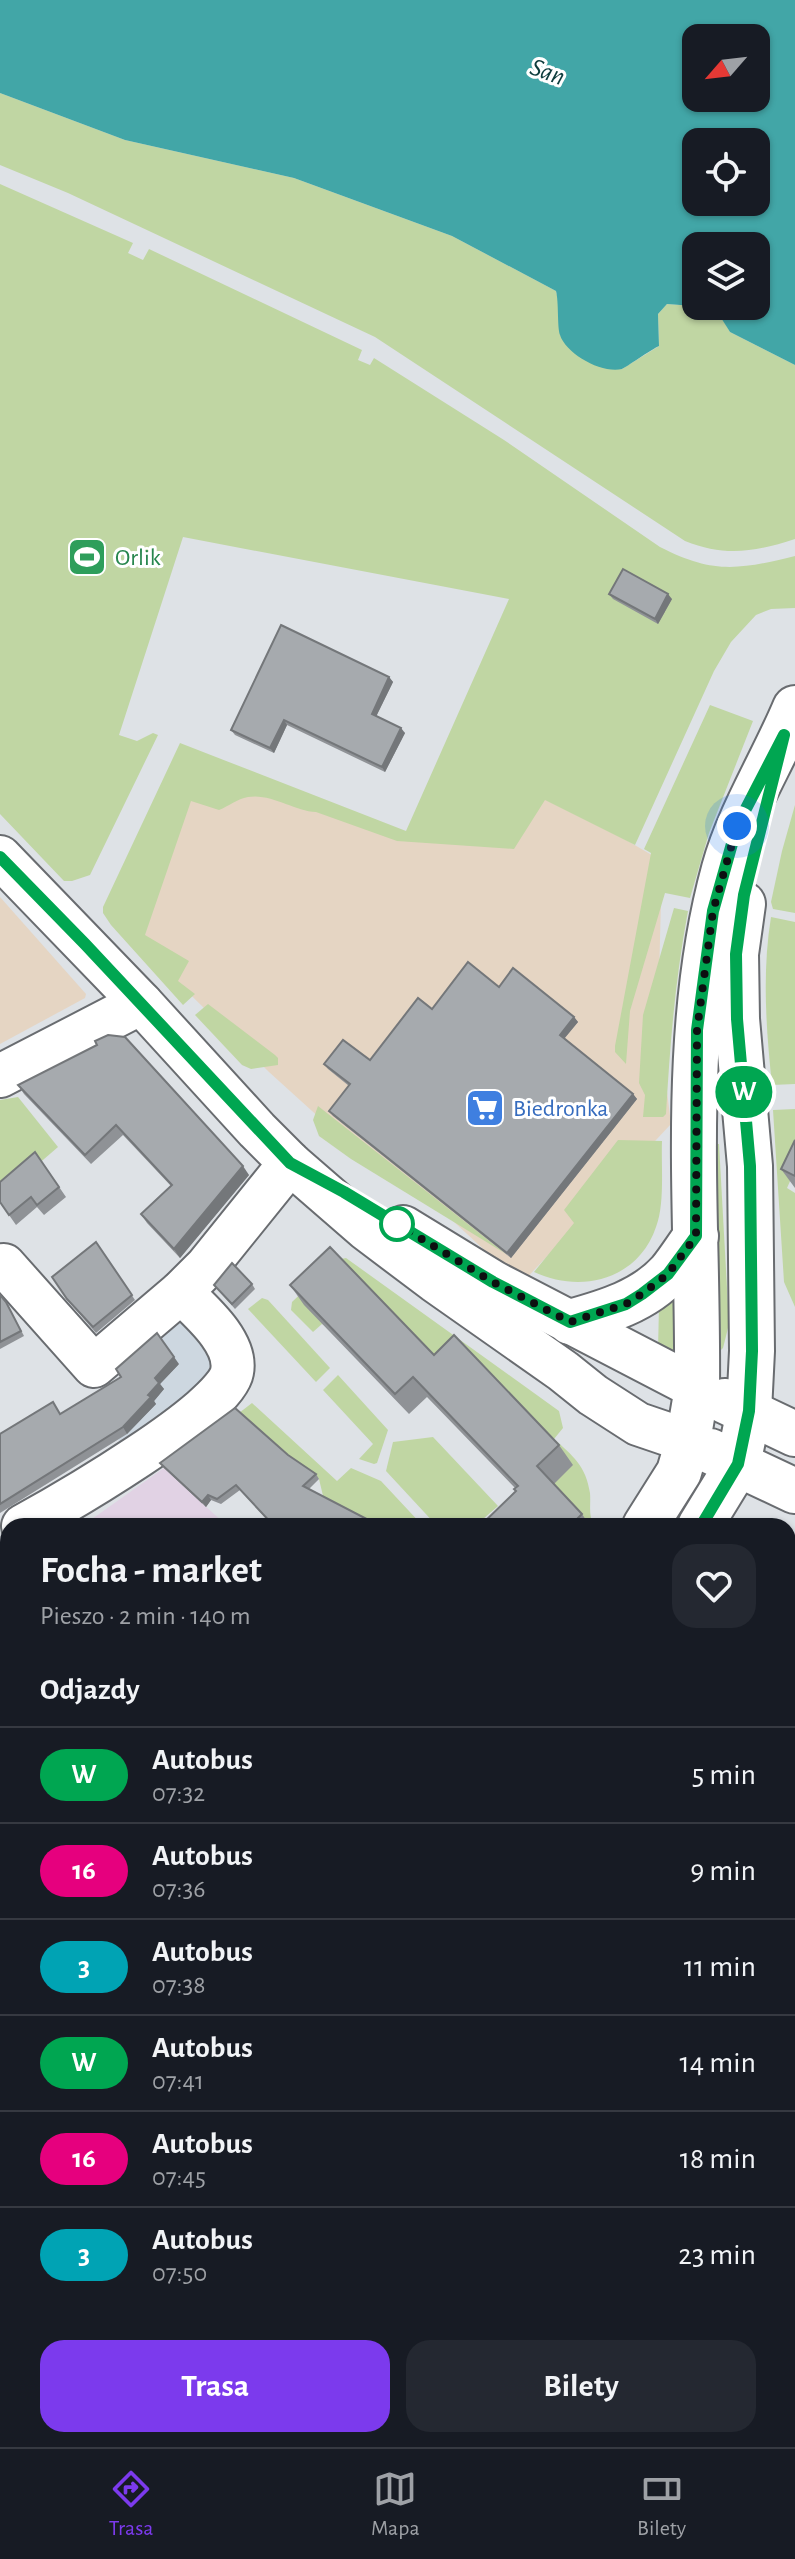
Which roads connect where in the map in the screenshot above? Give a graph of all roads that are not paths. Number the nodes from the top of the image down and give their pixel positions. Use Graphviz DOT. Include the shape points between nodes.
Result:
graph roads {
  1 [pos="790,722"];
  2 [pos="0,857"];
  3 [pos="141,1003"];
  4 [pos="0,1076"];
  5 [pos="290,1163"];
  6 [pos="696,1236"];
  7 [pos="0,1267"];
  8 [pos="181,1292"];
  9 [pos="570,1322"];
  10 [pos="697,1388"];
  11 [pos="749,1411"];
  12 [pos="795,1434"];
  13 [pos="688,1441"];
  14 [pos="738,1464"];
  15 [pos="795,1491"];
  16 [pos="38,1518"];
  17 [pos="650,1518"];
  18 [pos="705,1518"];
  1 -- 6 [label="main road" via="737,826 713,911 697,1030"];
  1 -- 11 [label="main road" via="744,895 736,954 750,1166"];
  2 -- 3 [label="street"];
  3 -- 4 [label="street"];
  3 -- 5 [label="street"];
  5 -- 8 [label="street"];
  5 -- 9 [label="street"];
  5 -- 13 [label="street" via="366,1229 593,1395 638,1424"];
  6 -- 9 [label="main road" via="668,1274 642,1294"];
  6 -- 10 [label="main road"];
  7 -- 8 [label="street" via="4,1265 94,1366"];
  8 -- 16 [label="street" via="229,1348 232,1372 220,1392 167,1436"];
  9 -- 10 [label="street"];
  10 -- 11 [label="main road"];
  10 -- 13 [label="main road"];
  11 -- 12 [label="main road"];
  11 -- 14 [label="main road"];
  13 -- 14 [label="main road"];
  13 -- 17 [label="main road" via="679,1472"];
  14 -- 15 [label="main road"];
  14 -- 18 [label="main road"];
}
